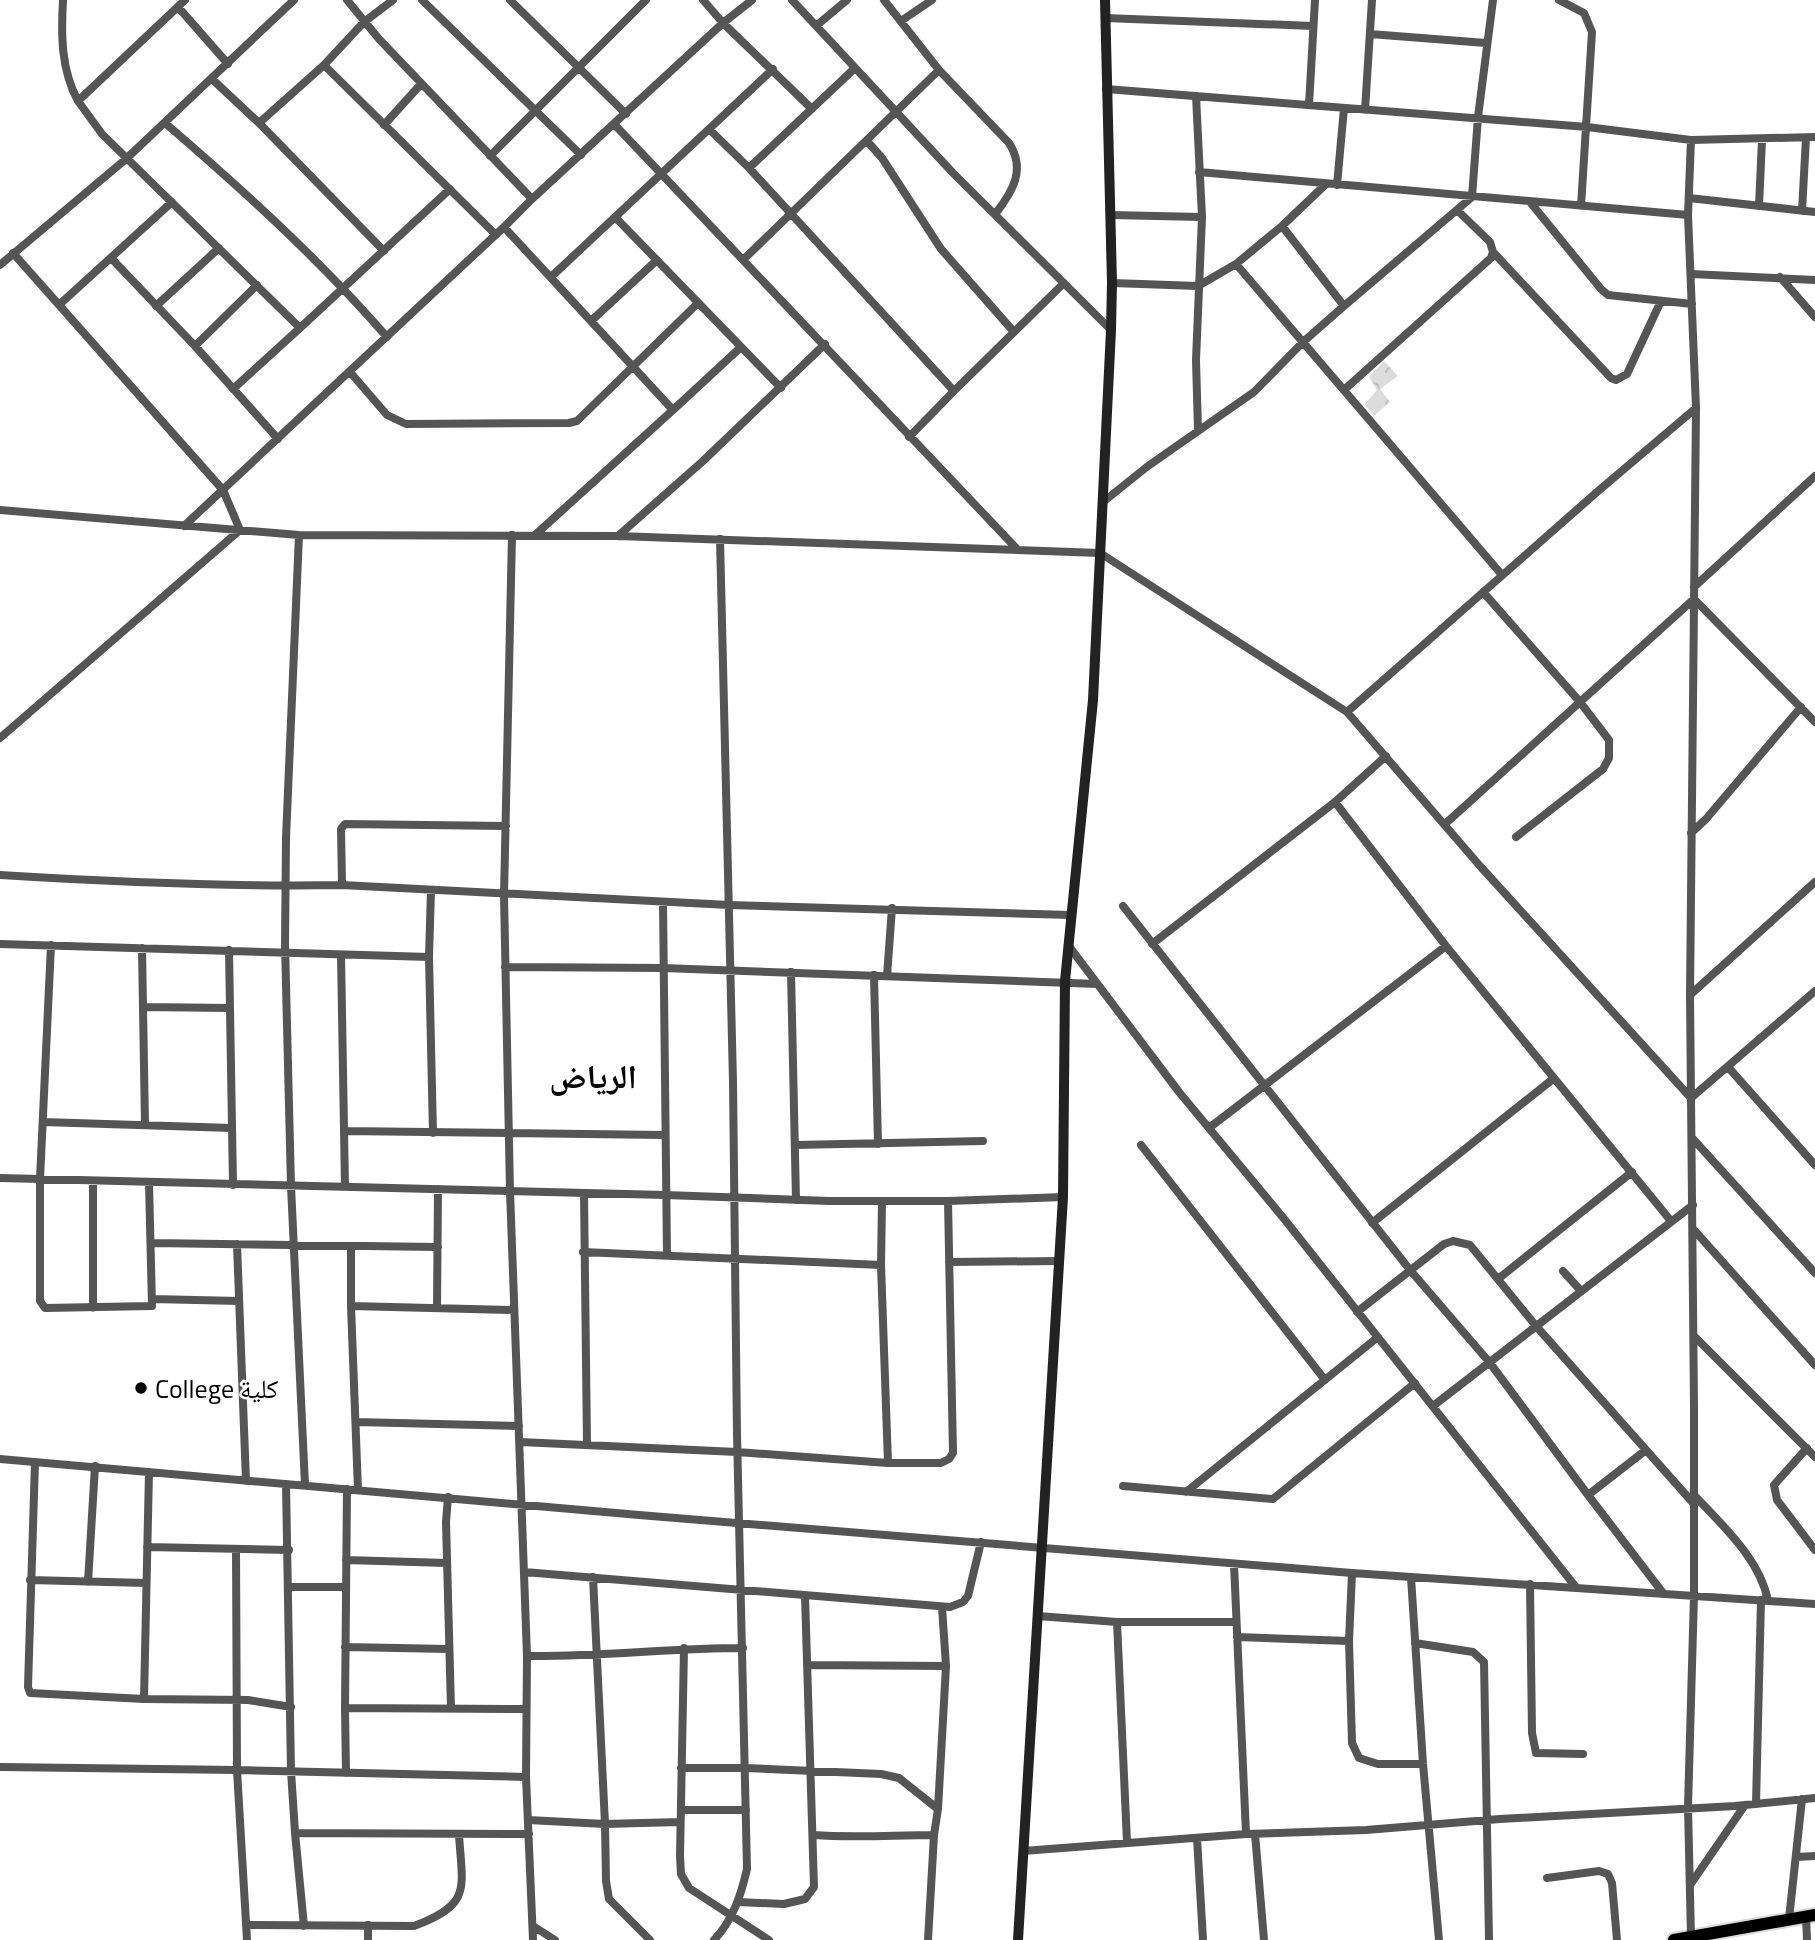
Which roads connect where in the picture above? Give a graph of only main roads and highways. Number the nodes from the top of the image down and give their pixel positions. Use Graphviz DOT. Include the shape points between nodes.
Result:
graph roads {
  1 [pos="1810,1915"];
  2 [pos="1716,1936"];
  3 [pos="1674,1940"];
  1 -- 2 [label="main road"];
  2 -- 3 [label="main road"];
}
